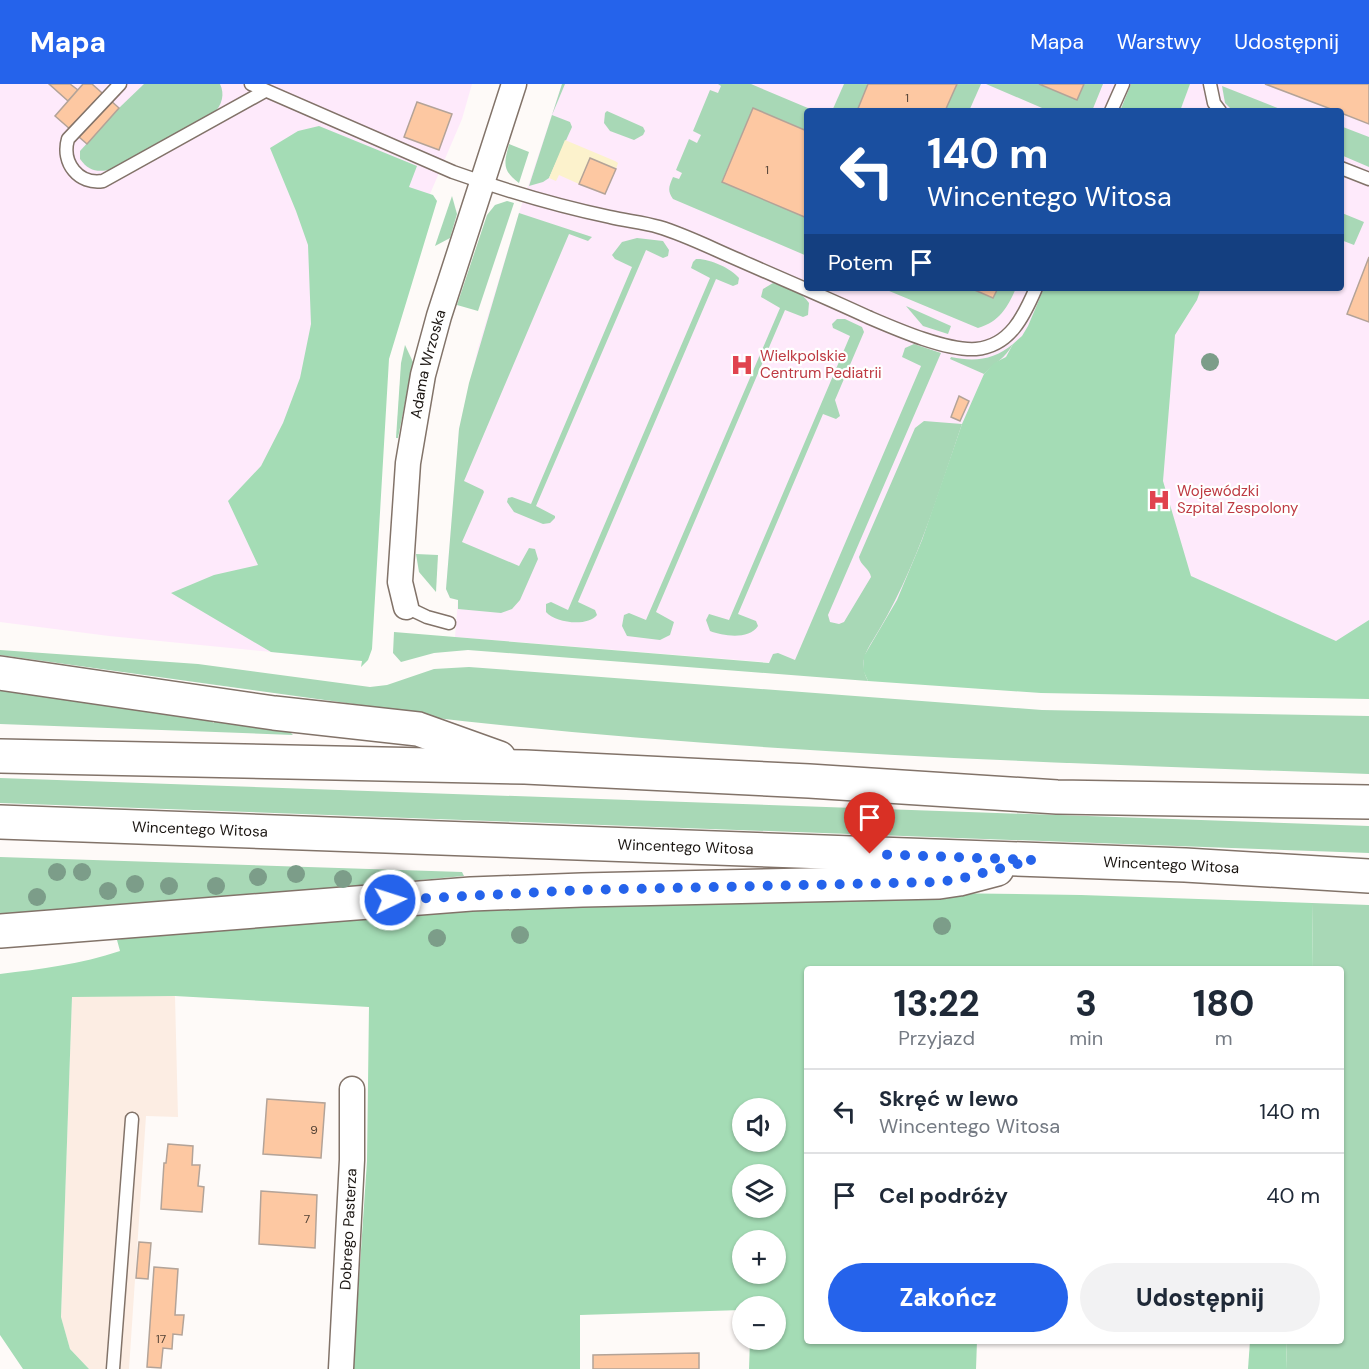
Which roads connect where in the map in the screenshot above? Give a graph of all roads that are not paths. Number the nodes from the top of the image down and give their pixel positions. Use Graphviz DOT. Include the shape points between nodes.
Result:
graph roads {
  1 [pos="120,84"];
  2 [pos="252,84"];
  3 [pos="514,84"];
  4 [pos="1123,84"];
  5 [pos="1210,84"];
  6 [pos="265,90"];
  7 [pos="1112,108"];
  8 [pos="1217,108"];
  9 [pos="1344,169"];
  10 [pos="1369,179"];
  11 [pos="482,182"];
  12 [pos="804,287"];
  13 [pos="812,291"];
  14 [pos="1035,291"];
  15 [pos="406,607"];
  16 [pos="448,622"];
  17 [pos="0,673"];
  18 [pos="0,756"];
  19 [pos="525,767"];
  20 [pos="1369,802"];
  21 [pos="0,822"];
  22 [pos="1033,860"];
  23 [pos="1369,876"];
  24 [pos="0,931"];
  25 [pos="352,1089"];
  26 [pos="132,1119"];
  27 [pos="113,1369"];
  28 [pos="341,1369"];
  1 -- 6 [label="lane" via="68,140 66,147 68,162 78,176 94,183"];
  2 -- 6 [label="lane"];
  3 -- 11 [label="street, Adama Wrzoska"];
  4 -- 7 [label="lane"];
  5 -- 8 [label="lane"];
  6 -- 11 [label="lane"];
  9 -- 10 [label="lane"];
  11 -- 12 [label="lane" via="609,217 658,226"];
  11 -- 15 [label="street, Adama Wrzoska" via="439,316 416,413 408,463 400,582"];
  13 -- 14 [label="lane" via="898,330 968,350 989,347 1013,330"];
  15 -- 16 [label="lane, Adama Wrzoska"];
  17 -- 19 [label="main road" via="274,713 418,729"];
  18 -- 19 [label="main road"];
  19 -- 20 [label="main road" via="1057,797"];
  21 -- 22 [label="main road, Wincentego Witosa"];
  22 -- 23 [label="main road, Wincentego Witosa"];
  22 -- 24 [label="main road" via="939,882 471,894"];
  25 -- 28 [label="street, Dobrego Pasterza"];
  26 -- 27 [label="lane"];
}
